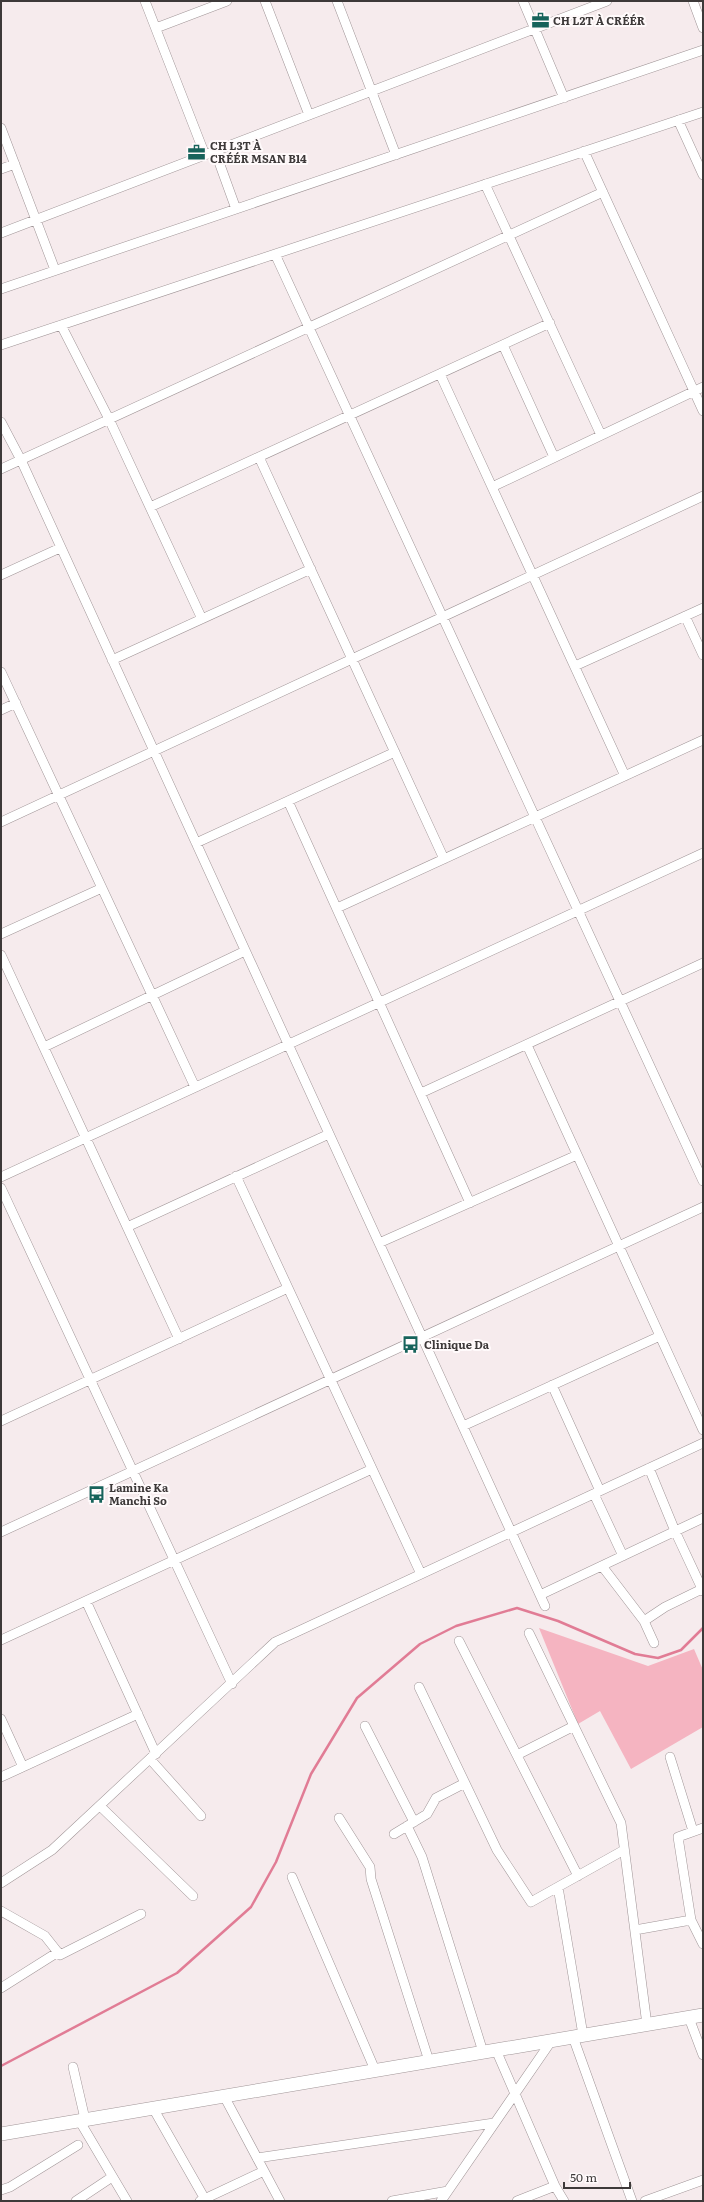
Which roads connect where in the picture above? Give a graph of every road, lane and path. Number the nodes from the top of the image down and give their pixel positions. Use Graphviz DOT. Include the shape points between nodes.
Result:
graph roads {
  1 [pos="145,1"];
  2 [pos="227,1"];
  3 [pos="265,1"];
  4 [pos="337,1"];
  5 [pos="523,1"];
  6 [pos="607,1"];
  7 [pos="693,1"];
  8 [pos="156,28"];
  9 [pos="703,28"];
  10 [pos="535,29"];
  11 [pos="703,50"];
  12 [pos="372,91"];
  13 [pos="564,98"];
  14 [pos="703,112"];
  15 [pos="309,115"];
  16 [pos="678,120"];
  17 [pos="1,128"];
  18 [pos="215,151"];
  19 [pos="584,151"];
  20 [pos="205,155"];
  21 [pos="396,155"];
  22 [pos="15,164"];
  23 [pos="1,169"];
  24 [pos="703,175"];
  25 [pos="485,184"];
  26 [pos="603,192"];
  27 [pos="236,209"];
  28 [pos="36,220"];
  29 [pos="1,233"];
  30 [pos="509,235"];
  31 [pos="275,254"];
  32 [pos="55,270"];
  33 [pos="1,289"];
  34 [pos="550,324"];
  35 [pos="61,325"];
  36 [pos="309,327"];
  37 [pos="1,345"];
  38 [pos="502,345"];
  39 [pos="440,374"];
  40 [pos="703,387"];
  41 [pos="694,391"];
  42 [pos="703,411"];
  43 [pos="350,416"];
  44 [pos="110,419"];
  45 [pos="1,422"];
  46 [pos="601,435"];
  47 [pos="259,457"];
  48 [pos="554,457"];
  49 [pos="21,460"];
  50 [pos="1,469"];
  51 [pos="492,487"];
  52 [pos="703,496"];
  53 [pos="150,508"];
  54 [pos="60,548"];
  55 [pos="311,569"];
  56 [pos="1,575"];
  57 [pos="533,575"];
  58 [pos="703,608"];
  59 [pos="685,616"];
  60 [pos="443,617"];
  61 [pos="202,619"];
  62 [pos="703,656"];
  63 [pos="352,659"];
  64 [pos="112,660"];
  65 [pos="575,666"];
  66 [pos="1,672"];
  67 [pos="16,703"];
  68 [pos="1,710"];
  69 [pos="703,740"];
  70 [pos="154,751"];
  71 [pos="395,752"];
  72 [pos="625,776"];
  73 [pos="59,795"];
  74 [pos="288,801"];
  75 [pos="535,817"];
  76 [pos="1,822"];
  77 [pos="196,843"];
  78 [pos="703,853"];
  79 [pos="444,859"];
  80 [pos="102,888"];
  81 [pos="337,908"];
  82 [pos="578,911"];
  83 [pos="1,934"];
  84 [pos="245,951"];
  85 [pos="1,955"];
  86 [pos="703,963"];
  87 [pos="152,995"];
  88 [pos="379,1002"];
  89 [pos="620,1002"];
  90 [pos="288,1044"];
  91 [pos="527,1045"];
  92 [pos="44,1047"];
  93 [pos="195,1087"];
  94 [pos="421,1093"];
  95 [pos="329,1134"];
  96 [pos="86,1138"];
  97 [pos="577,1155"];
  98 [pos="236,1176"];
  99 [pos="1,1177"];
  100 [pos="703,1181"];
  101 [pos="1,1188"];
  102 [pos="470,1203"];
  103 [pos="703,1207"];
  104 [pos="127,1227"];
  105 [pos="379,1243"];
  106 [pos="619,1246"];
  107 [pos="288,1288"];
  108 [pos="660,1336"];
  109 [pos="422,1337"];
  110 [pos="179,1339"];
  111 [pos="330,1379"];
  112 [pos="90,1380"];
  113 [pos="552,1385"];
  114 [pos="1,1421"];
  115 [pos="463,1426"];
  116 [pos="703,1430"];
  117 [pos="703,1443"];
  118 [pos="649,1468"];
  119 [pos="372,1469"];
  120 [pos="132,1471"];
  121 [pos="597,1492"];
  122 [pos="703,1518"];
  123 [pos="675,1531"];
  124 [pos="1,1532"];
  125 [pos="511,1532"];
  126 [pos="623,1556"];
  127 [pos="174,1560"];
  128 [pos="602,1566"];
  129 [pos="421,1574"];
  130 [pos="703,1590"];
  131 [pos="540,1595"];
  132 [pos="86,1601"];
  133 [pos="545,1606"];
  134 [pos="644,1621"];
  135 [pos="529,1633"];
  136 [pos="1,1640"];
  137 [pos="459,1641"];
  138 [pos="654,1643"];
  139 [pos="232,1684"];
  140 [pos="419,1686"];
  141 [pos="138,1714"];
  142 [pos="1,1719"];
  143 [pos="365,1726"];
  144 [pos="574,1726"];
  145 [pos="517,1755"];
  146 [pos="153,1757"];
  147 [pos="670,1757"];
  148 [pos="23,1767"];
  149 [pos="1,1777"];
  150 [pos="465,1783"];
  151 [pos="100,1806"];
  152 [pos="201,1816"];
  153 [pos="339,1818"];
  154 [pos="410,1824"];
  155 [pos="703,1828"];
  156 [pos="692,1831"];
  157 [pos="394,1834"];
  158 [pos="624,1850"];
  159 [pos="578,1876"];
  160 [pos="292,1877"];
  161 [pos="1,1883"];
  162 [pos="558,1887"];
  163 [pos="194,1896"];
  164 [pos="1,1911"];
  165 [pos="141,1914"];
  166 [pos="691,1920"];
  167 [pos="700,1929"];
  168 [pos="635,1930"];
  169 [pos="703,1944"];
  170 [pos="58,1952"];
  171 [pos="1,1988"];
  172 [pos="703,2015"];
  173 [pos="689,2018"];
  174 [pos="647,2024"];
  175 [pos="578,2036"];
  176 [pos="552,2040"];
  177 [pos="489,2051"];
  178 [pos="703,2055"];
  179 [pos="429,2061"];
  180 [pos="73,2066"];
  181 [pos="375,2070"];
  182 [pos="514,2093"];
  183 [pos="224,2096"];
  184 [pos="153,2108"];
  185 [pos="82,2120"];
  186 [pos="494,2123"];
  187 [pos="1,2134"];
  188 [pos="78,2145"];
  189 [pos="257,2158"];
  190 [pos="264,2171"];
  191 [pos="112,2177"];
  192 [pos="703,2180"];
  193 [pos="555,2186"];
  194 [pos="1,2190"];
  195 [pos="448,2191"];
  196 [pos="203,2200"];
  197 [pos="76,2201"];
  198 [pos="127,2201"];
  199 [pos="280,2201"];
  200 [pos="392,2201"];
  201 [pos="441,2201"];
  202 [pos="517,2201"];
  203 [pos="564,2201"];
  204 [pos="632,2201"];
  205 [pos="645,2201"];
  1 -- 8 [label="street"];
  2 -- 8 [label="street"];
  3 -- 15 [label="street"];
  4 -- 12 [label="street"];
  5 -- 10 [label="street"];
  6 -- 10 [label="street"];
  7 -- 9 [label="street"];
  8 -- 20 [label="street"];
  10 -- 12 [label="street"];
  10 -- 13 [label="street"];
  11 -- 13 [label="street"];
  12 -- 15 [label="street"];
  12 -- 21 [label="street"];
  13 -- 21 [label="street"];
  14 -- 16 [label="street"];
  15 -- 18 [label="street"];
  16 -- 19 [label="street"];
  16 -- 24 [label="street"];
  17 -- 22 [label="street"];
  18 -- 20 [label="street"];
  18 -- 27 [label="street"];
  19 -- 25 [label="street"];
  19 -- 26 [label="street"];
  20 -- 28 [label="street"];
  21 -- 27 [label="street"];
  22 -- 23 [label="street"];
  22 -- 28 [label="street"];
  25 -- 30 [label="street"];
  25 -- 31 [label="street"];
  26 -- 30 [label="street"];
  26 -- 41 [label="street"];
  27 -- 32 [label="street"];
  28 -- 29 [label="street"];
  28 -- 32 [label="street"];
  30 -- 34 [label="street"];
  30 -- 36 [label="street"];
  31 -- 35 [label="street"];
  31 -- 36 [label="street"];
  32 -- 33 [label="street"];
  34 -- 38 [label="street"];
  34 -- 46 [label="street"];
  35 -- 37 [label="street"];
  35 -- 44 [label="street"];
  36 -- 43 [label="street"];
  36 -- 44 [label="street"];
  38 -- 39 [label="street"];
  38 -- 48 [label="street"];
  39 -- 43 [label="street"];
  39 -- 51 [label="street"];
  40 -- 41 [label="street"];
  41 -- 42 [label="street"];
  41 -- 46 [label="street"];
  43 -- 47 [label="street"];
  43 -- 60 [label="street"];
  44 -- 49 [label="street"];
  44 -- 53 [label="street"];
  45 -- 49 [label="street"];
  46 -- 48 [label="street"];
  47 -- 53 [label="street"];
  47 -- 55 [label="street"];
  48 -- 51 [label="street"];
  49 -- 50 [label="street"];
  49 -- 54 [label="street"];
  51 -- 57 [label="street"];
  52 -- 57 [label="street"];
  53 -- 61 [label="street"];
  54 -- 56 [label="street"];
  54 -- 64 [label="street"];
  55 -- 61 [label="street"];
  55 -- 63 [label="street"];
  57 -- 60 [label="street"];
  57 -- 65 [label="street"];
  58 -- 59 [label="street"];
  59 -- 62 [label="street"];
  59 -- 65 [label="street"];
  60 -- 63 [label="street"];
  60 -- 75 [label="street"];
  61 -- 64 [label="street"];
  63 -- 70 [label="street"];
  63 -- 71 [label="street"];
  64 -- 70 [label="street"];
  65 -- 72 [label="street"];
  66 -- 67 [label="street"];
  67 -- 68 [label="street"];
  67 -- 73 [label="street"];
  69 -- 72 [label="street"];
  70 -- 73 [label="street"];
  70 -- 77 [label="street"];
  71 -- 74 [label="street"];
  71 -- 79 [label="street"];
  72 -- 75 [label="street"];
  73 -- 76 [label="street"];
  73 -- 80 [label="street"];
  74 -- 77 [label="street"];
  74 -- 81 [label="street"];
  75 -- 79 [label="street"];
  75 -- 82 [label="street"];
  77 -- 84 [label="street"];
  78 -- 82 [label="street"];
  79 -- 81 [label="street"];
  80 -- 83 [label="street"];
  80 -- 87 [label="street"];
  81 -- 88 [label="street"];
  82 -- 88 [label="street"];
  82 -- 89 [label="street"];
  84 -- 87 [label="street"];
  84 -- 90 [label="street"];
  85 -- 92 [label="street"];
  86 -- 89 [label="street"];
  87 -- 92 [label="street"];
  87 -- 93 [label="street"];
  88 -- 90 [label="street"];
  88 -- 94 [label="street"];
  89 -- 91 [label="street"];
  89 -- 100 [label="street"];
  90 -- 93 [label="street"];
  90 -- 95 [label="street"];
  91 -- 94 [label="street"];
  91 -- 97 [label="street"];
  92 -- 96 [label="street"];
  93 -- 96 [label="street"];
  94 -- 102 [label="street"];
  95 -- 98 [label="street"];
  95 -- 105 [label="street"];
  96 -- 99 [label="street"];
  96 -- 104 [label="street"];
  97 -- 102 [label="street"];
  97 -- 106 [label="street"];
  98 -- 104 [label="street"];
  98 -- 107 [label="street"];
  101 -- 112 [label="street"];
  102 -- 105 [label="street"];
  103 -- 106 [label="street"];
  104 -- 110 [label="street"];
  105 -- 109 [label="street"];
  106 -- 108 [label="street"];
  106 -- 109 [label="street"];
  107 -- 110 [label="street"];
  107 -- 111 [label="street"];
  108 -- 113 [label="street"];
  108 -- 116 [label="street"];
  109 -- 111 [label="street"];
  109 -- 115 [label="street"];
  110 -- 112 [label="street"];
  111 -- 119 [label="street"];
  111 -- 120 [label="street"];
  112 -- 114 [label="street"];
  112 -- 120 [label="street"];
  113 -- 115 [label="street"];
  113 -- 121 [label="street"];
  115 -- 125 [label="street"];
  117 -- 118 [label="street"];
  118 -- 121 [label="street"];
  118 -- 123 [label="street"];
  119 -- 127 [label="street"];
  119 -- 129 [label="street"];
  120 -- 124 [label="street"];
  120 -- 127 [label="street"];
  121 -- 125 [label="street"];
  121 -- 126 [label="street"];
  122 -- 123 [label="street"];
  123 -- 126 [label="street"];
  123 -- 130 [label="street"];
  125 -- 129 [label="street"];
  125 -- 131 [label="street"];
  126 -- 128 [label="street"];
  127 -- 132 [label="street"];
  127 -- 139 [label="street"];
  128 -- 131 [label="street"];
  128 -- 134 [label="street"];
  129 -- 139 [label="street" via="275,1642"];
  130 -- 134 [label="street" via="664,1607"];
  131 -- 133 [label="street"];
  132 -- 136 [label="street"];
  132 -- 141 [label="street"];
  134 -- 138 [label="street"];
  135 -- 144 [label="street"];
  137 -- 145 [label="street"];
  139 -- 146 [label="street"];
  140 -- 150 [label="street"];
  141 -- 146 [label="street"];
  141 -- 148 [label="street"];
  142 -- 148 [label="street"];
  143 -- 154 [label="street"];
  144 -- 145 [label="street"];
  144 -- 158 [label="street" via="621,1823"];
  145 -- 159 [label="street"];
  146 -- 151 [label="street"];
  146 -- 152 [label="street"];
  147 -- 156 [label="street"];
  148 -- 149 [label="street"];
  150 -- 154 [label="street" via="436,1798 427,1814"];
  150 -- 162 [label="street" via="497,1850 531,1902"];
  151 -- 161 [label="street" via="52,1850"];
  151 -- 163 [label="street"];
  153 -- 179 [label="street" via="370,1867 371,1879"];
  154 -- 157 [label="street"];
  154 -- 177 [label="street"];
  155 -- 156 [label="street"];
  156 -- 166 [label="street" via="678,1837"];
  158 -- 159 [label="street"];
  158 -- 168 [label="street"];
  159 -- 162 [label="street"];
  160 -- 181 [label="street"];
  162 -- 175 [label="street"];
  164 -- 170 [label="street" via="45,1936"];
  165 -- 170 [label="street" via="60,1955"];
  166 -- 167 [label="street"];
  166 -- 168 [label="street"];
  167 -- 169 [label="street"];
  168 -- 174 [label="street"];
  170 -- 171 [label="street"];
  172 -- 173 [label="street"];
  173 -- 174 [label="street"];
  173 -- 178 [label="street"];
  174 -- 175 [label="street"];
  175 -- 176 [label="street"];
  175 -- 204 [label="street"];
  176 -- 177 [label="street"];
  176 -- 182 [label="street"];
  177 -- 179 [label="street"];
  177 -- 182 [label="street"];
  179 -- 181 [label="street"];
  180 -- 185 [label="street"];
  181 -- 183 [label="street"];
  182 -- 186 [label="street"];
  182 -- 193 [label="street"];
  183 -- 184 [label="street"];
  183 -- 189 [label="street"];
  184 -- 185 [label="street"];
  184 -- 196 [label="street"];
  185 -- 187 [label="street"];
  185 -- 191 [label="street"];
  186 -- 189 [label="street"];
  186 -- 195 [label="street"];
  188 -- 194 [label="street"];
  189 -- 190 [label="street"];
  190 -- 196 [label="street"];
  190 -- 199 [label="street"];
  191 -- 197 [label="street"];
  191 -- 198 [label="street"];
  192 -- 205 [label="street"];
  193 -- 202 [label="street"];
  193 -- 203 [label="street"];
  195 -- 200 [label="street"];
  195 -- 201 [label="street"];
}
